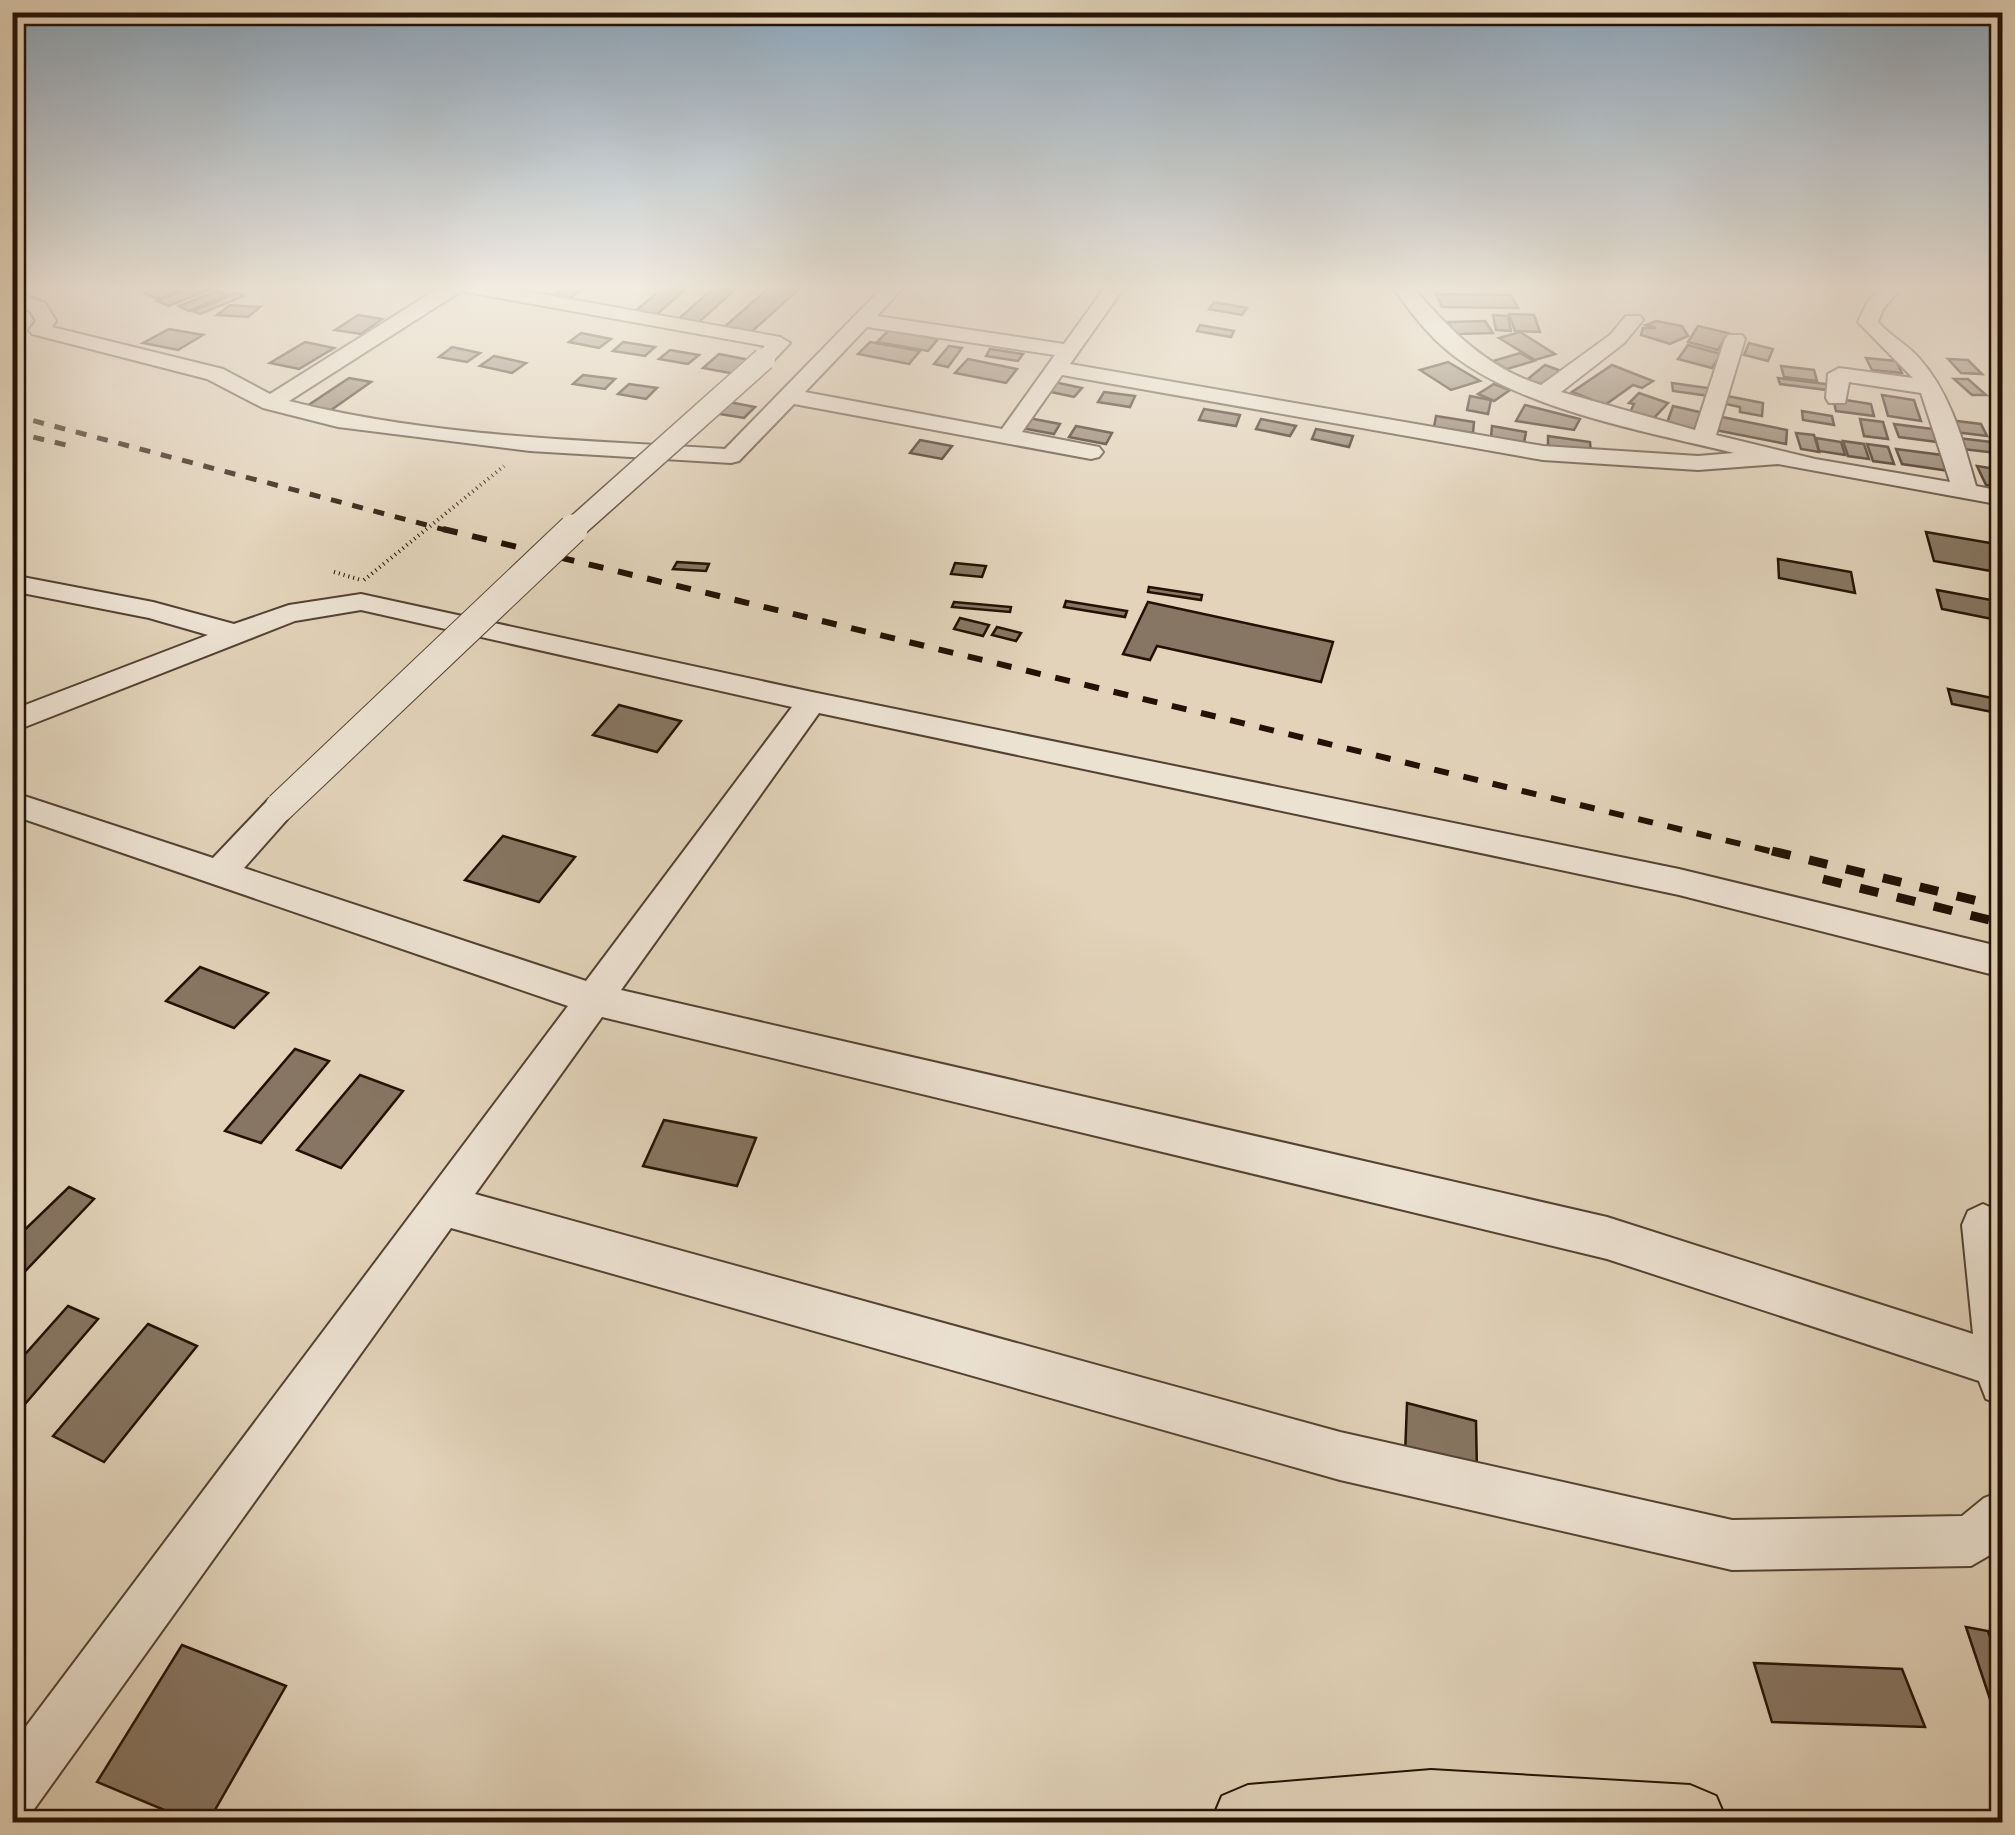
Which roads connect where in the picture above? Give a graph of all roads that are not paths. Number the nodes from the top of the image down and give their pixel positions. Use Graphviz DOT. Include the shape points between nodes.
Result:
graph roads {
  1 [pos="206,372"];
  2 [pos="322,372"];
  3 [pos="749,372"];
  4 [pos="813,372"];
  5 [pos="1055,372"];
  6 [pos="1123,372"];
  7 [pos="1495,372"];
  8 [pos="1573,372"];
  9 [pos="1724,372"];
  10 [pos="1917,372"];
  11 [pos="1927,387"];
  12 [pos="1544,393"];
  13 [pos="789,396"];
  14 [pos="1837,398"];
  15 [pos="271,403"];
  16 [pos="1007,437"];
  17 [pos="1702,438"];
  18 [pos="1090,452"];
  19 [pos="1779,457"];
  20 [pos="1965,492"];
  21 [pos="2002,498"];
  22 [pos="12,583"];
  23 [pos="236,634"];
  24 [pos="812,702"];
  25 [pos="12,722"];
  26 [pos="12,803"];
  27 [pos="219,873"];
  28 [pos="2002,962"];
  29 [pos="596,1000"];
  30 [pos="444,1206"];
  31 [pos="1984,1226"];
  32 [pos="2002,1372"];
  33 [pos="2002,1516"];
  34 [pos="12,1792"];
  35 [pos="1248,1822"];
  36 [pos="1690,1822"];
  1 -- 15 [label="street"];
  2 -- 15 [label="street"];
  3 -- 27 [label="street, bridge" via="613,491"];
  4 -- 13 [label="street"];
  5 -- 16 [label="street"];
  6 -- 19 [label="street" via="1543,453 1698,463"];
  7 -- 12 [label="street"];
  8 -- 12 [label="street"];
  9 -- 17 [label="street"];
  10 -- 11 [label="street"];
  11 -- 14 [label="street" via="1839,374"];
  11 -- 20 [label="street" via="1948,429"];
  12 -- 17 [label="street"];
  13 -- 15 [label="street" via="731,456 431,434"];
  13 -- 16 [label="street"];
  16 -- 18 [label="street"];
  17 -- 19 [label="street"];
  19 -- 20 [label="street"];
  20 -- 21 [label="street"];
  22 -- 23 [label="street" via="154,610"];
  23 -- 24 [label="street" via="289,613 361,602"];
  23 -- 25 [label="street"];
  24 -- 28 [label="street" via="1679,882"];
  24 -- 29 [label="street"];
  26 -- 27 [label="street"];
  27 -- 29 [label="street"];
  29 -- 30 [label="street"];
  29 -- 32 [label="street" via="1607,1238"];
  30 -- 33 [label="street" via="1340,1456 1732,1545 1970,1541"];
  30 -- 34 [label="street"];
  31 -- 32 [label="street"];
  35 -- 36 [label="main road" via="1431,1807"];
}
